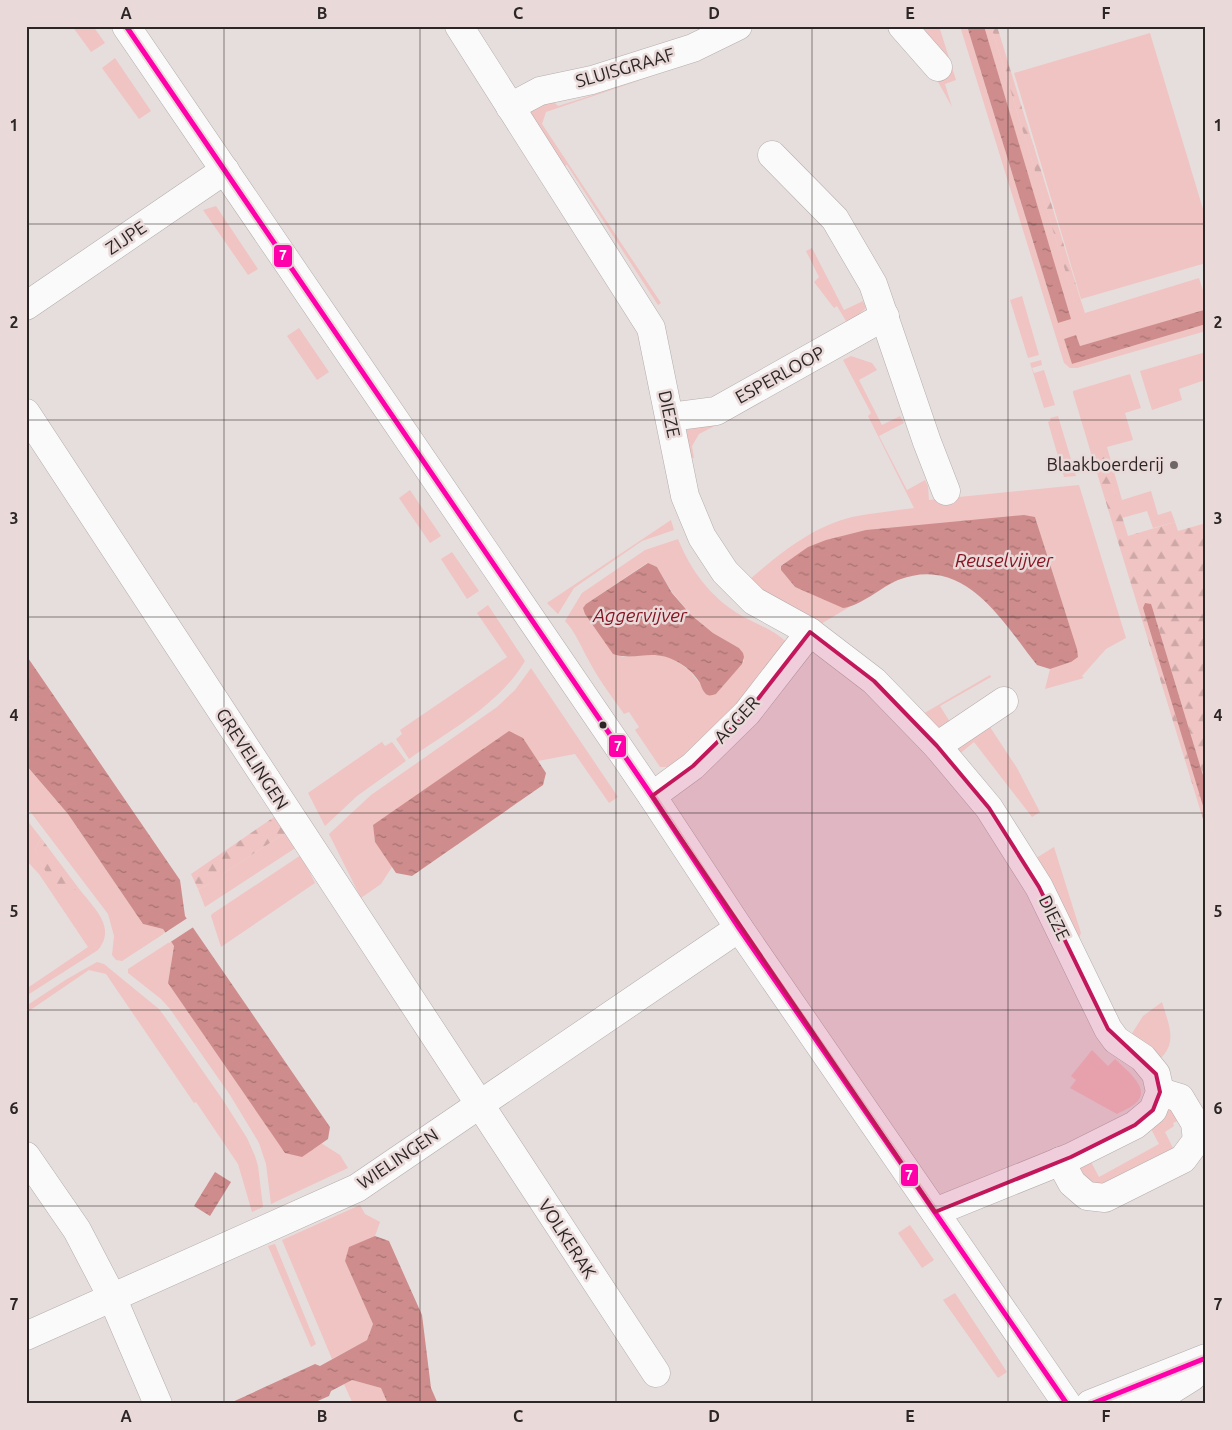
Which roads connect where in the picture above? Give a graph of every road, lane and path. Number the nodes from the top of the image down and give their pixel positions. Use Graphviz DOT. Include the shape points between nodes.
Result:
graph roads {
  1 [pos="126,26"];
  2 [pos="460,26"];
  3 [pos="738,26"];
  4 [pos="902,26"];
  5 [pos="938,67"];
  6 [pos="510,107"];
  7 [pos="772,155"];
  8 [pos="225,170"];
  9 [pos="26,306"];
  10 [pos="884,316"];
  11 [pos="26,413"];
  12 [pos="670,417"];
  13 [pos="946,491"];
  14 [pos="810,632"];
  15 [pos="1004,701"];
  16 [pos="937,746"];
  17 [pos="652,796"];
  18 [pos="739,928"];
  19 [pos="1160,1092"];
  20 [pos="478,1104"];
  21 [pos="26,1156"];
  22 [pos="1060,1161"];
  23 [pos="935,1212"];
  24 [pos="112,1297"];
  25 [pos="26,1336"];
  26 [pos="1206,1358"];
  27 [pos="1206,1368"];
  28 [pos="656,1373"];
  29 [pos="158,1404"];
  30 [pos="1067,1404"];
  31 [pos="1090,1404"];
  32 [pos="1149,1404"];
  1 -- 8 [label="street"];
  2 -- 6 [label="street, DIEZE"];
  3 -- 6 [label="street, SLUISGRAAF" via="693,48 592,80 540,91"];
  4 -- 5 [label="street"];
  6 -- 12 [label="street, DIEZE" via="651,328"];
  7 -- 10 [label="street" via="835,219 873,284"];
  8 -- 9 [label="street, ZIJPE"];
  8 -- 17 [label="street"];
  10 -- 12 [label="street, ESPERLOOP" via="716,411"];
  10 -- 13 [label="street"];
  11 -- 20 [label="street, GREVELINGEN"];
  12 -- 14 [label="street, DIEZE" via="686,496 702,537 720,565 754,601"];
  14 -- 16 [label="street, DIEZE" via="874,681"];
  14 -- 17 [label="street, AGGER" via="747,713 693,766"];
  15 -- 16 [label="street"];
  16 -- 19 [label="street, DIEZE" via="989,808 1039,887 1108,1029 1116,1040 1143,1058 1156,1074"];
  17 -- 18 [label="street"];
  18 -- 20 [label="street, WIELINGEN"];
  18 -- 23 [label="street"];
  19 -- 22 [label="street" via="1153,1110 1135,1125"];
  19 -- 22 [label="street" via="1180,1098 1195,1123 1197,1140 1183,1159 1105,1198 1087,1196 1072,1183"];
  20 -- 24 [label="street, WIELINGEN" via="357,1188"];
  20 -- 28 [label="street, VOLKERAK"];
  21 -- 24 [label="street" via="77,1230"];
  22 -- 23 [label="street"];
  23 -- 30 [label="street"];
  24 -- 25 [label="street, WIELINGEN"];
  24 -- 29 [label="street"];
  26 -- 31 [label="street"];
  27 -- 32 [label="street"];
}
